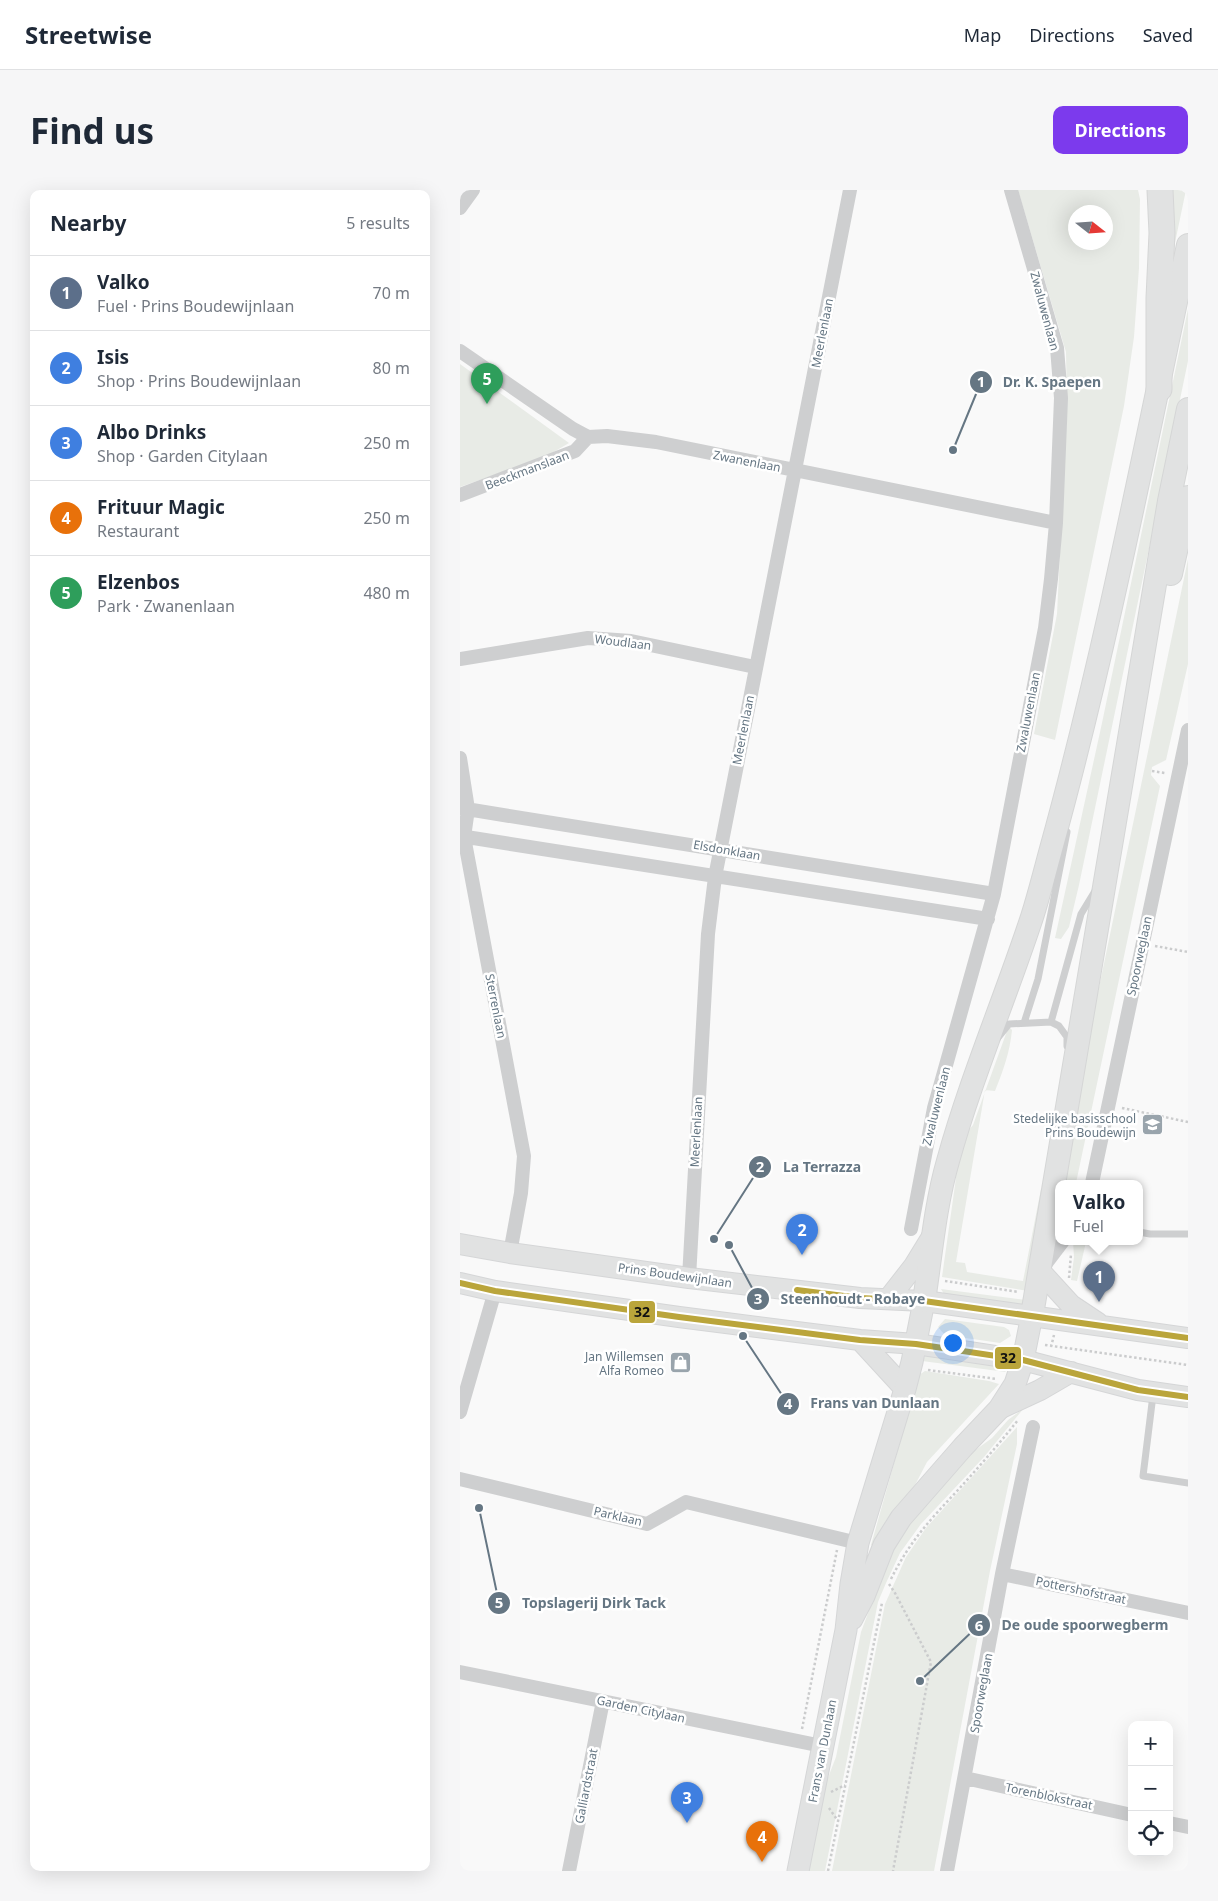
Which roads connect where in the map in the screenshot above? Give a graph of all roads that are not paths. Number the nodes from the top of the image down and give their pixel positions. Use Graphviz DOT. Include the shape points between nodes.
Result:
graph roads {
  1 [pos="473,190"];
  2 [pos="850,190"];
  3 [pos="1011,190"];
  4 [pos="1160,190"];
  5 [pos="460,208"];
  6 [pos="1188,245"];
  7 [pos="460,351"];
  8 [pos="1158,388"];
  9 [pos="1188,409"];
  10 [pos="588,437"];
  11 [pos="796,470"];
  12 [pos="460,495"];
  13 [pos="1188,497"];
  14 [pos="1056,523"];
  15 [pos="460,660"];
  16 [pos="756,667"];
  17 [pos="1139,672"];
  18 [pos="1188,730"];
  19 [pos="460,758"];
  20 [pos="1177,776"];
  21 [pos="1070,780"];
  22 [pos="1070,806"];
  23 [pos="464,808"];
  24 [pos="1068,824"];
  25 [pos="462,836"];
  26 [pos="720,849"];
  27 [pos="1106,874"];
  28 [pos="716,877"];
  29 [pos="994,894"];
  30 [pos="988,919"];
  31 [pos="1024,1022"];
  32 [pos="1051,1022"];
  33 [pos="984,1051"];
  34 [pos="1068,1061"];
  35 [pos="1093,1180"];
  36 [pos="911,1229"];
  37 [pos="934,1233"];
  38 [pos="1143,1233"];
  39 [pos="1188,1234"];
  40 [pos="460,1244"];
  41 [pos="1061,1245"];
  42 [pos="510,1253"];
  43 [pos="689,1278"];
  44 [pos="1039,1282"];
  45 [pos="460,1283"];
  46 [pos="495,1290"];
  47 [pos="889,1298"];
  48 [pos="924,1301"];
  49 [pos="1032,1315"];
  50 [pos="1103,1327"];
  51 [pos="1188,1338"];
  52 [pos="860,1340"];
  53 [pos="916,1344"];
  54 [pos="1023,1360"];
  55 [pos="1071,1372"];
  56 [pos="905,1389"];
  57 [pos="1153,1392"];
  58 [pos="1188,1397"];
  59 [pos="999,1409"];
  60 [pos="460,1412"];
  61 [pos="1033,1427"];
  62 [pos="460,1479"];
  63 [pos="1188,1484"];
  64 [pos="858,1543"];
  65 [pos="1002,1574"];
  66 [pos="1188,1612"];
  67 [pos="846,1630"];
  68 [pos="460,1672"];
  69 [pos="603,1701"];
  70 [pos="822,1746"];
  71 [pos="965,1778"];
  72 [pos="1128,1814"];
  73 [pos="1173,1824"];
  74 [pos="1188,1827"];
  75 [pos="569,1871"];
  76 [pos="798,1871"];
  77 [pos="947,1871"];
  1 -- 5 [label="street"];
  2 -- 11 [label="street, Meerlenlaan"];
  3 -- 14 [label="street, Zwaluwenlaan" via="1057,348 1061,398"];
  4 -- 8 [label="highway"];
  6 -- 8 [label="highway"];
  7 -- 10 [label="street"];
  8 -- 21 [label="highway"];
  9 -- 17 [label="highway"];
  10 -- 11 [label="street, Zwanenlaan" via="656,442"];
  10 -- 12 [label="street, Beeckmanslaan" via="575,452"];
  11 -- 14 [label="street, Zwanenlaan"];
  11 -- 16 [label="street, Meerlenlaan"];
  13 -- 17 [label="highway" via="1164,604"];
  14 -- 29 [label="street, Zwaluwenlaan" via="1045,628"];
  15 -- 16 [label="street, Woudlaan" via="588,638 631,641"];
  16 -- 26 [label="street, Meerlenlaan"];
  17 -- 27 [label="highway"];
  18 -- 20 [label="street, Spoorweglaan"];
  19 -- 23 [label="street, Sterrenlaan"];
  20 -- 35 [label="street, Spoorweglaan"];
  21 -- 22 [label="lane"];
  21 -- 33 [label="highway" via="1033,914"];
  23 -- 25 [label="street, Sterrenlaan"];
  23 -- 26 [label="street, Elsdonklaan"];
  24 -- 31 [label="lane" via="1038,979"];
  25 -- 28 [label="street"];
  25 -- 42 [label="street, Sterrenlaan" via="524,1156"];
  26 -- 28 [label="street, Meerlenlaan"];
  26 -- 29 [label="street, Elsdonklaan"];
  27 -- 32 [label="lane" via="1081,914"];
  27 -- 34 [label="highway"];
  28 -- 30 [label="street"];
  28 -- 43 [label="street, Meerlenlaan" via="708,934"];
  29 -- 30 [label="street, Zwaluwenlaan"];
  30 -- 36 [label="street, Zwaluwenlaan" via="934,1108"];
  31 -- 32 [label="lane"];
  31 -- 33 [label="lane" via="1009,1024"];
  32 -- 34 [label="lane" via="1059,1026 1067,1037"];
  33 -- 37 [label="highway" via="947,1164"];
  34 -- 44 [label="highway"];
  37 -- 47 [label="main road"];
  37 -- 48 [label="highway"];
  38 -- 39 [label="lane"];
  40 -- 42 [label="main road, Prins Boudewijnlaan"];
  41 -- 44 [label="street"];
  42 -- 43 [label="main road, Prins Boudewijnlaan"];
  43 -- 47 [label="main road, Prins Boudewijnlaan" via="860,1298"];
  44 -- 49 [label="highway"];
  44 -- 50 [label="main road"];
  45 -- 46 [label="main road"];
  46 -- 52 [label="main road"];
  46 -- 60 [label="street"];
  47 -- 48 [label="main road, Prins Boudewijnlaan"];
  48 -- 49 [label="main road, Prins Boudewijnlaan"];
  48 -- 53 [label="main road, Frans van Dunlaan"];
  49 -- 50 [label="main road, Prins Boudewijnlaan"];
  49 -- 54 [label="main road, Frans van Dunlaan"];
  50 -- 51 [label="main road, Prins Boudewijnlaan"];
  52 -- 53 [label="main road"];
  52 -- 56 [label="main road"];
  53 -- 54 [label="main road"];
  53 -- 56 [label="main road, Frans van Dunlaan"];
  54 -- 55 [label="main road"];
  54 -- 59 [label="main road, Frans van Dunlaan" via="1015,1384"];
  55 -- 57 [label="main road"];
  55 -- 59 [label="main road"];
  56 -- 64 [label="main road, Frans van Dunlaan"];
  57 -- 58 [label="main road"];
  57 -- 63 [label="lane" via="1143,1476"];
  59 -- 67 [label="main road, Frans van Dunlaan" via="901,1518 884,1545 864,1596"];
  61 -- 65 [label="street, Spoorweglaan"];
  62 -- 64 [label="street, Parklaan" via="647,1524 686,1502"];
  64 -- 67 [label="main road, Frans van Dunlaan"];
  65 -- 66 [label="street, Pottershofstraat"];
  65 -- 71 [label="street, Spoorweglaan"];
  67 -- 70 [label="main road, Frans van Dunlaan"];
  68 -- 69 [label="street, Garden Citylaan"];
  69 -- 70 [label="street, Garden Citylaan"];
  69 -- 75 [label="street, Galliardstraat"];
  70 -- 76 [label="main road, Frans van Dunlaan"];
  71 -- 72 [label="street, Torenblokstraat"];
  71 -- 77 [label="street, Spoorweglaan"];
  73 -- 74 [label="street"];
}
